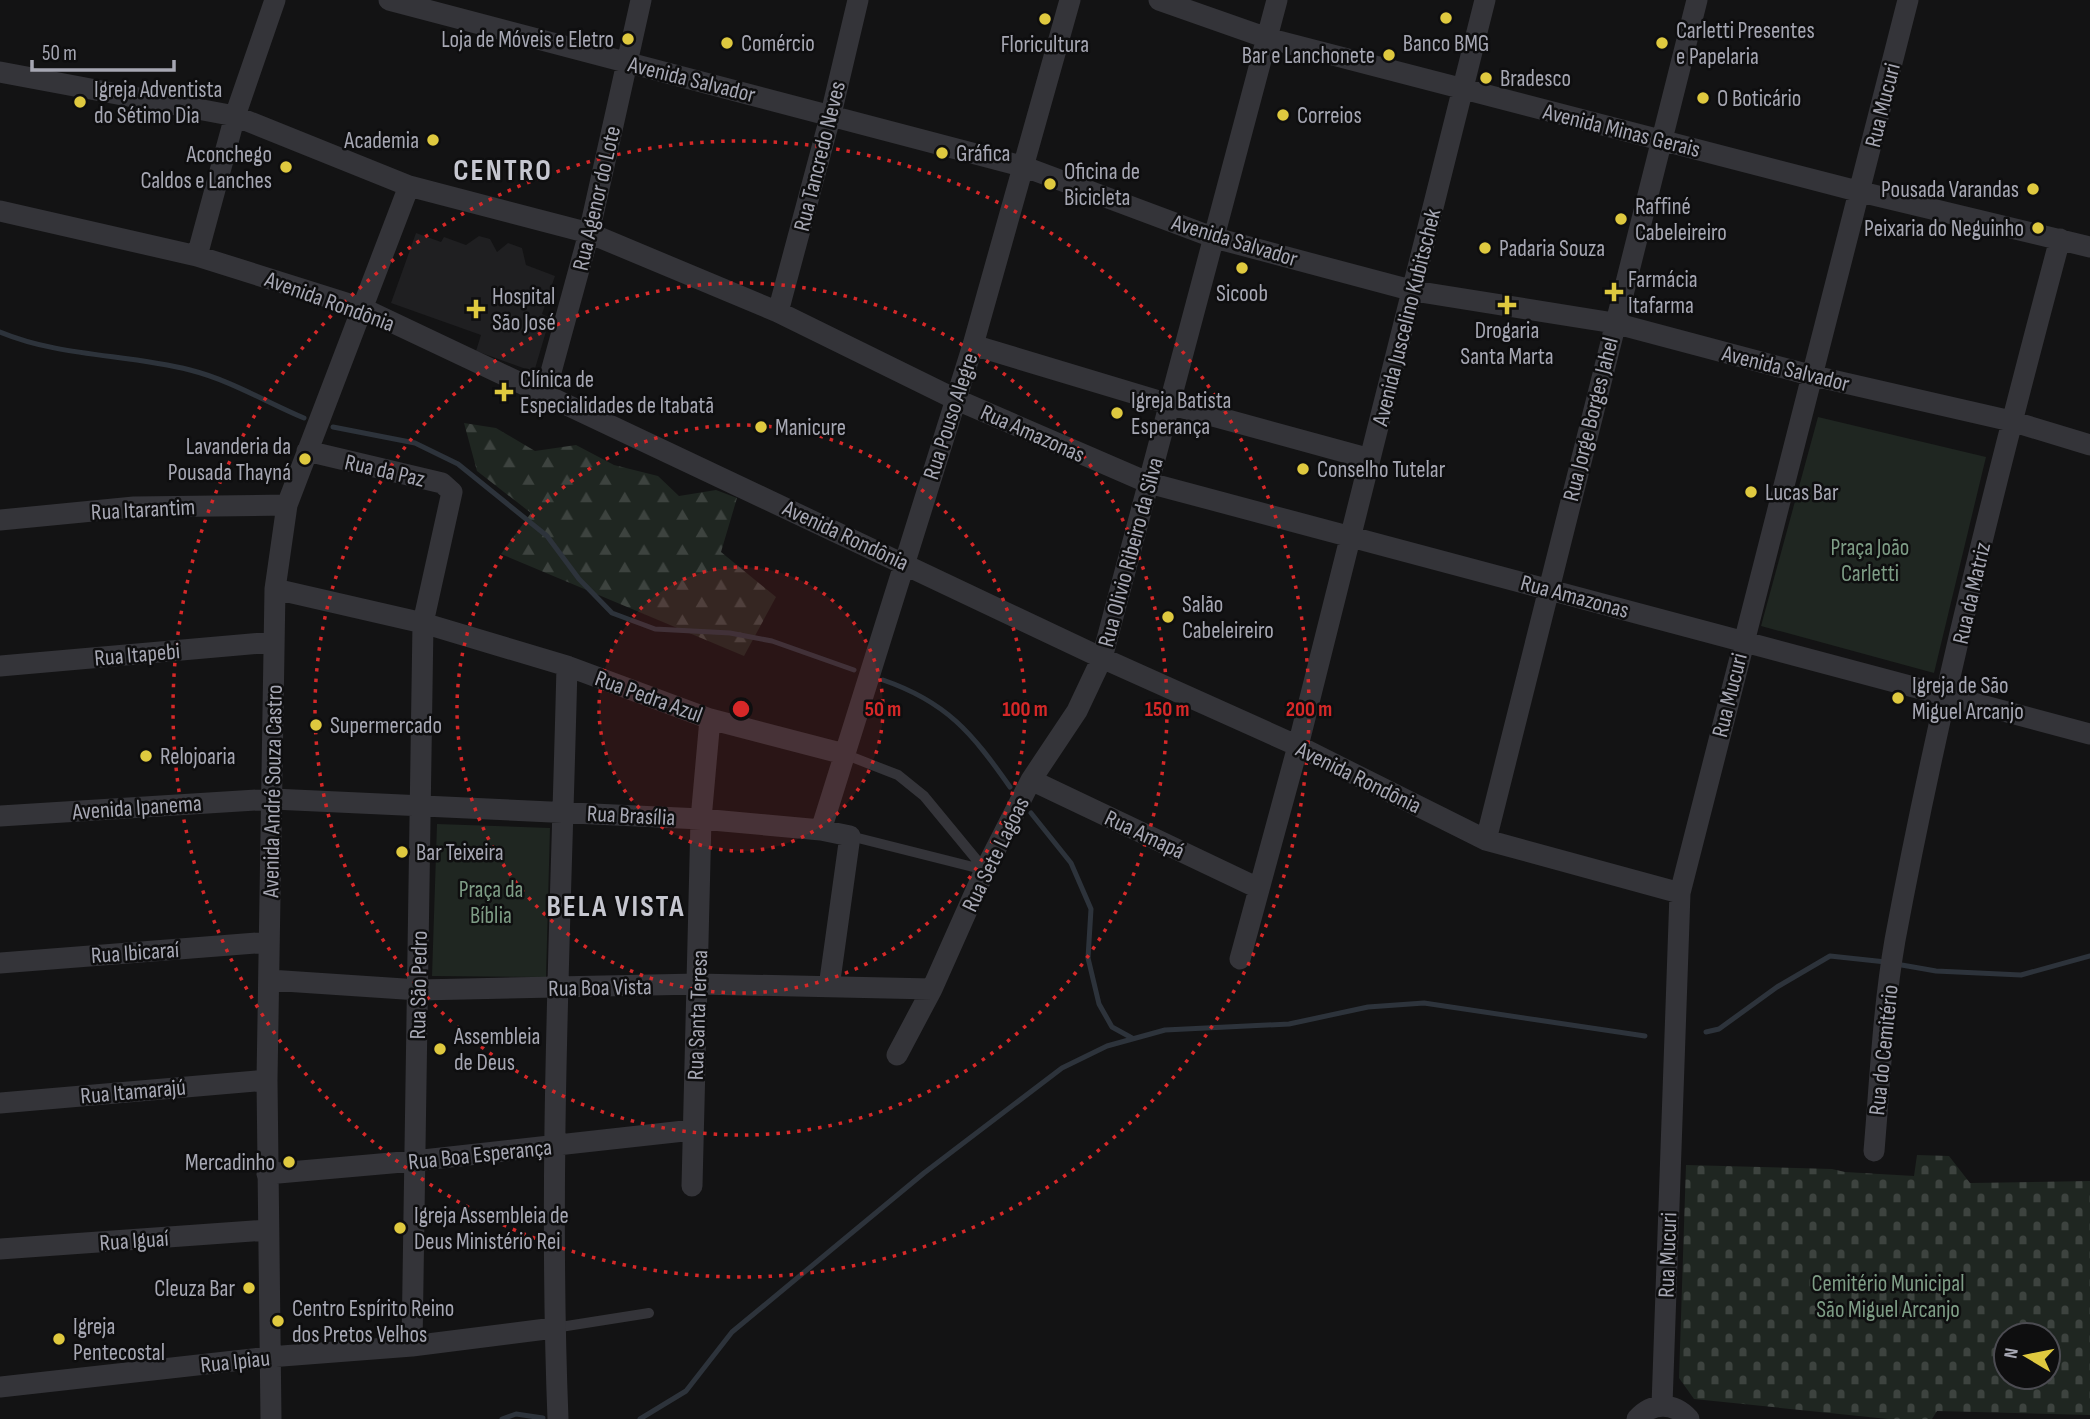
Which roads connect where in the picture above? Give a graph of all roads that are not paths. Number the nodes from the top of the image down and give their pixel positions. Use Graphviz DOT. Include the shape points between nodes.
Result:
graph roads {
  1 [pos="275,0"];
  2 [pos="389,0"];
  3 [pos="641,0"];
  4 [pos="858,0"];
  5 [pos="1070,0"];
  6 [pos="1159,0"];
  7 [pos="1278,0"];
  8 [pos="1485,0"];
  9 [pos="1697,0"];
  10 [pos="1908,0"];
  11 [pos="1267,38"];
  12 [pos="627,64"];
  13 [pos="0,72"];
  14 [pos="1463,89"];
  15 [pos="831,114"];
  16 [pos="235,116"];
  17 [pos="1662,140"];
  18 [pos="1025,167"];
  19 [pos="409,186"];
  20 [pos="1861,192"];
  21 [pos="0,211"];
  22 [pos="589,233"];
  23 [pos="1215,238"];
  24 [pos="2060,239"];
  25 [pos="2090,247"];
  26 [pos="197,256"];
  27 [pos="1414,291"];
  28 [pos="362,308"];
  29 [pos="778,312"];
  30 [pos="1614,323"];
  31 [pos="973,345"];
  32 [pos="1810,375"];
  33 [pos="545,394"];
  34 [pos="955,399"];
  35 [pos="1170,404"];
  36 [pos="2011,421"];
  37 [pos="2090,445"];
  38 [pos="307,452"];
  39 [pos="1370,459"];
  40 [pos="1149,484"];
  41 [pos="287,505"];
  42 [pos="0,520"];
  43 [pos="1349,538"];
  44 [pos="904,563"];
  45 [pos="1548,588"];
  46 [pos="275,589"];
  47 [pos="423,622"];
  48 [pos="1743,640"];
  49 [pos="274,642"];
  50 [pos="1102,658"];
  51 [pos="0,666"];
  52 [pos="567,666"];
  53 [pos="1947,696"];
  54 [pos="710,719"];
  55 [pos="2090,734"];
  56 [pos="1298,746"];
  57 [pos="844,754"];
  58 [pos="1031,780"];
  59 [pos="273,799"];
  60 [pos="421,804"];
  61 [pos="563,812"];
  62 [pos="0,816"];
  63 [pos="701,819"];
  64 [pos="821,830"];
  65 [pos="850,836"];
  66 [pos="1486,840"];
  67 [pos="985,870"];
  68 [pos="1258,888"];
  69 [pos="1680,893"];
  70 [pos="269,942"];
  71 [pos="1894,950"];
  72 [pos="1240,959"];
  73 [pos="0,963"];
  74 [pos="269,980"];
  75 [pos="698,984"];
  76 [pos="559,988"];
  77 [pos="829,988"];
  78 [pos="932,989"];
  79 [pos="419,990"];
  80 [pos="897,1055"];
  81 [pos="267,1080"];
  82 [pos="0,1103"];
  83 [pos="693,1130"];
  84 [pos="556,1147"];
  85 [pos="1874,1151"];
  86 [pos="414,1161"];
  87 [pos="267,1174"];
  88 [pos="692,1186"];
  89 [pos="267,1230"];
  90 [pos="0,1249"];
  91 [pos="649,1313"];
  92 [pos="554,1328"];
  93 [pos="412,1346"];
  94 [pos="269,1357"];
  95 [pos="0,1387"];
  96 [pos="1662,1405"];
  97 [pos="271,1419"];
  98 [pos="558,1419"];
  99 [pos="1637,1419"];
  100 [pos="1689,1419"];
  1 -- 16 [label="street"];
  2 -- 12 [label="street, Avenida Salvador"];
  3 -- 12 [label="street, Rua Agenor do Lote"];
  4 -- 15 [label="street, Rua Tancredo Neves"];
  5 -- 18 [label="street, Rua Pouso Alegre"];
  6 -- 11 [label="street, Avenida Minas Gerais"];
  7 -- 11 [label="street, Rua Olivio Ribeiro da Silva"];
  8 -- 14 [label="street, Avenida Juscelino Kubitschek"];
  9 -- 17 [label="street, Rua Jorge Borges Jahel"];
  10 -- 20 [label="street, Rua Mucuri"];
  11 -- 14 [label="street, Avenida Minas Gerais"];
  11 -- 23 [label="street, Rua Olivio Ribeiro da Silva"];
  12 -- 15 [label="street, Avenida Salvador"];
  12 -- 22 [label="street, Rua Agenor do Lote"];
  13 -- 16 [label="street, Rua Amazonas"];
  14 -- 17 [label="street, Avenida Minas Gerais"];
  14 -- 27 [label="street, Avenida Juscelino Kubitschek"];
  15 -- 18 [label="street, Avenida Salvador"];
  15 -- 29 [label="street, Rua Tancredo Neves"];
  16 -- 19 [label="street, Rua Amazonas"];
  16 -- 26 [label="street"];
  17 -- 20 [label="street, Avenida Minas Gerais"];
  17 -- 30 [label="street, Rua Jorge Borges Jahel"];
  18 -- 23 [label="street, Avenida Salvador"];
  18 -- 31 [label="street, Rua Pouso Alegre"];
  19 -- 22 [label="street, Rua Amazonas"];
  19 -- 28 [label="street, Avenida André Souza Castro"];
  20 -- 24 [label="street, Avenida Minas Gerais"];
  20 -- 32 [label="street, Rua Mucuri"];
  21 -- 26 [label="street, Avenida Rondônia"];
  22 -- 29 [label="street, Rua Amazonas"];
  22 -- 33 [label="street, Rua Agenor do Lote"];
  23 -- 27 [label="street, Avenida Salvador"];
  23 -- 35 [label="street, Rua Olivio Ribeiro da Silva"];
  24 -- 25 [label="street, Avenida Minas Gerais"];
  24 -- 36 [label="street, Rua da Matriz"];
  26 -- 28 [label="street, Avenida Rondônia"];
  27 -- 30 [label="street, Avenida Salvador"];
  27 -- 39 [label="street, Avenida Juscelino Kubitschek"];
  28 -- 33 [label="street, Avenida Rondônia"];
  28 -- 38 [label="street, Avenida André Souza Castro"];
  29 -- 34 [label="street, Rua Amazonas"];
  30 -- 32 [label="street, Avenida Salvador"];
  30 -- 45 [label="street, Rua Jorge Borges Jahel"];
  31 -- 34 [label="street, Rua Pouso Alegre"];
  31 -- 35 [label="street"];
  32 -- 36 [label="street, Avenida Salvador"];
  32 -- 48 [label="street, Rua Mucuri"];
  33 -- 44 [label="street, Avenida Rondônia"];
  34 -- 40 [label="street, Rua Amazonas"];
  34 -- 44 [label="street, Rua Pouso Alegre"];
  35 -- 39 [label="street"];
  35 -- 40 [label="street, Rua Olivio Ribeiro da Silva"];
  36 -- 37 [label="street, Avenida Salvador"];
  36 -- 53 [label="street, Rua da Matriz"];
  38 -- 41 [label="street, Avenida André Souza Castro"];
  38 -- 47 [label="street, Rua da Paz" via="442,483 452,492"];
  39 -- 43 [label="street, Avenida Juscelino Kubitschek"];
  40 -- 43 [label="street, Rua Amazonas"];
  40 -- 50 [label="street, Rua Olivio Ribeiro da Silva"];
  41 -- 42 [label="street, Rua Itarantim" via="134,507"];
  41 -- 46 [label="street, Avenida André Souza Castro"];
  43 -- 45 [label="street, Rua Amazonas"];
  43 -- 56 [label="street, Avenida Juscelino Kubitschek"];
  44 -- 50 [label="street, Avenida Rondônia"];
  44 -- 57 [label="street, Rua Pouso Alegre"];
  45 -- 48 [label="street, Rua Amazonas"];
  45 -- 66 [label="street, Rua Jorge Borges Jahel"];
  46 -- 47 [label="street, Rua Pedra Azul"];
  46 -- 49 [label="street, Avenida André Souza Castro"];
  47 -- 52 [label="street, Rua Pedra Azul"];
  47 -- 60 [label="street, Rua São Pedro"];
  48 -- 53 [label="street, Rua Amazonas"];
  48 -- 69 [label="street, Rua Mucuri"];
  49 -- 51 [label="street, Rua Itapebi"];
  49 -- 59 [label="street, Avenida André Souza Castro"];
  50 -- 56 [label="street, Avenida Rondônia"];
  50 -- 58 [label="street, Rua Sete Lagoas" via="1077,711"];
  52 -- 54 [label="street, Rua Pedra Azul"];
  52 -- 61 [label="street"];
  53 -- 55 [label="street, Rua Amazonas"];
  53 -- 71 [label="street, Rua da Matriz"];
  54 -- 57 [label="street, Rua Pedra Azul"];
  54 -- 63 [label="street, Rua Santa Teresa"];
  56 -- 66 [label="street, Avenida Rondônia"];
  56 -- 68 [label="street, Avenida Juscelino Kubitschek"];
  57 -- 64 [label="street, Rua Pouso Alegre"];
  57 -- 67 [label="lane, Rua Pedra Azul" via="898,775 924,796"];
  58 -- 67 [label="street, Rua Sete Lagoas"];
  58 -- 68 [label="street, Rua Amapá"];
  59 -- 60 [label="street, Rua Brasília"];
  59 -- 62 [label="street, Avenida Ipanema"];
  59 -- 70 [label="street, Avenida André Souza Castro"];
  60 -- 61 [label="street, Rua Brasília"];
  60 -- 79 [label="street, Rua São Pedro"];
  61 -- 63 [label="street, Rua Brasília"];
  61 -- 76 [label="street"];
  63 -- 64 [label="street, Rua Brasília"];
  63 -- 75 [label="street, Rua Santa Teresa"];
  64 -- 65 [label="street, Rua Brasília"];
  65 -- 67 [label="lane, Rua Brasília"];
  65 -- 77 [label="street"];
  66 -- 69 [label="street, Avenida Rondônia"];
  67 -- 78 [label="street, Rua Sete Lagoas"];
  68 -- 72 [label="street, Avenida Juscelino Kubitschek"];
  69 -- 96 [label="street, Rua Mucuri"];
  70 -- 73 [label="street, Rua Ibicaraí"];
  70 -- 74 [label="street, Avenida André Souza Castro"];
  71 -- 85 [label="street, Rua do Cemitério"];
  74 -- 79 [label="street, Rua Boa Vista"];
  74 -- 81 [label="street, Avenida André Souza Castro"];
  75 -- 76 [label="street, Rua Boa Vista"];
  75 -- 77 [label="street, Rua Boa Vista"];
  75 -- 83 [label="street, Rua Santa Teresa"];
  76 -- 79 [label="street, Rua Boa Vista"];
  76 -- 84 [label="street"];
  77 -- 78 [label="street, Rua Boa Vista"];
  78 -- 80 [label="street, Rua Sete Lagoas"];
  79 -- 86 [label="street, Rua São Pedro"];
  81 -- 82 [label="street, Rua Itamarajú"];
  81 -- 87 [label="street, Avenida André Souza Castro"];
  83 -- 84 [label="street, Rua Boa Esperança"];
  83 -- 88 [label="street, Rua Santa Teresa"];
  84 -- 86 [label="street, Rua Boa Esperança"];
  84 -- 92 [label="street"];
  86 -- 87 [label="street, Rua Boa Esperança"];
  86 -- 93 [label="street, Rua São Pedro"];
  87 -- 89 [label="street, Avenida André Souza Castro"];
  89 -- 90 [label="street, Rua Iguaí"];
  89 -- 94 [label="street, Avenida André Souza Castro"];
  91 -- 92 [label="lane"];
  92 -- 93 [label="street, Rua Ipiau"];
  92 -- 98 [label="street"];
  93 -- 94 [label="street, Rua Ipiau"];
  94 -- 95 [label="street, Rua Ipiau"];
  94 -- 97 [label="street, Avenida André Souza Castro"];
  96 -- 99 [label="street"];
  96 -- 100 [label="street" via="1674,1407"];
}
